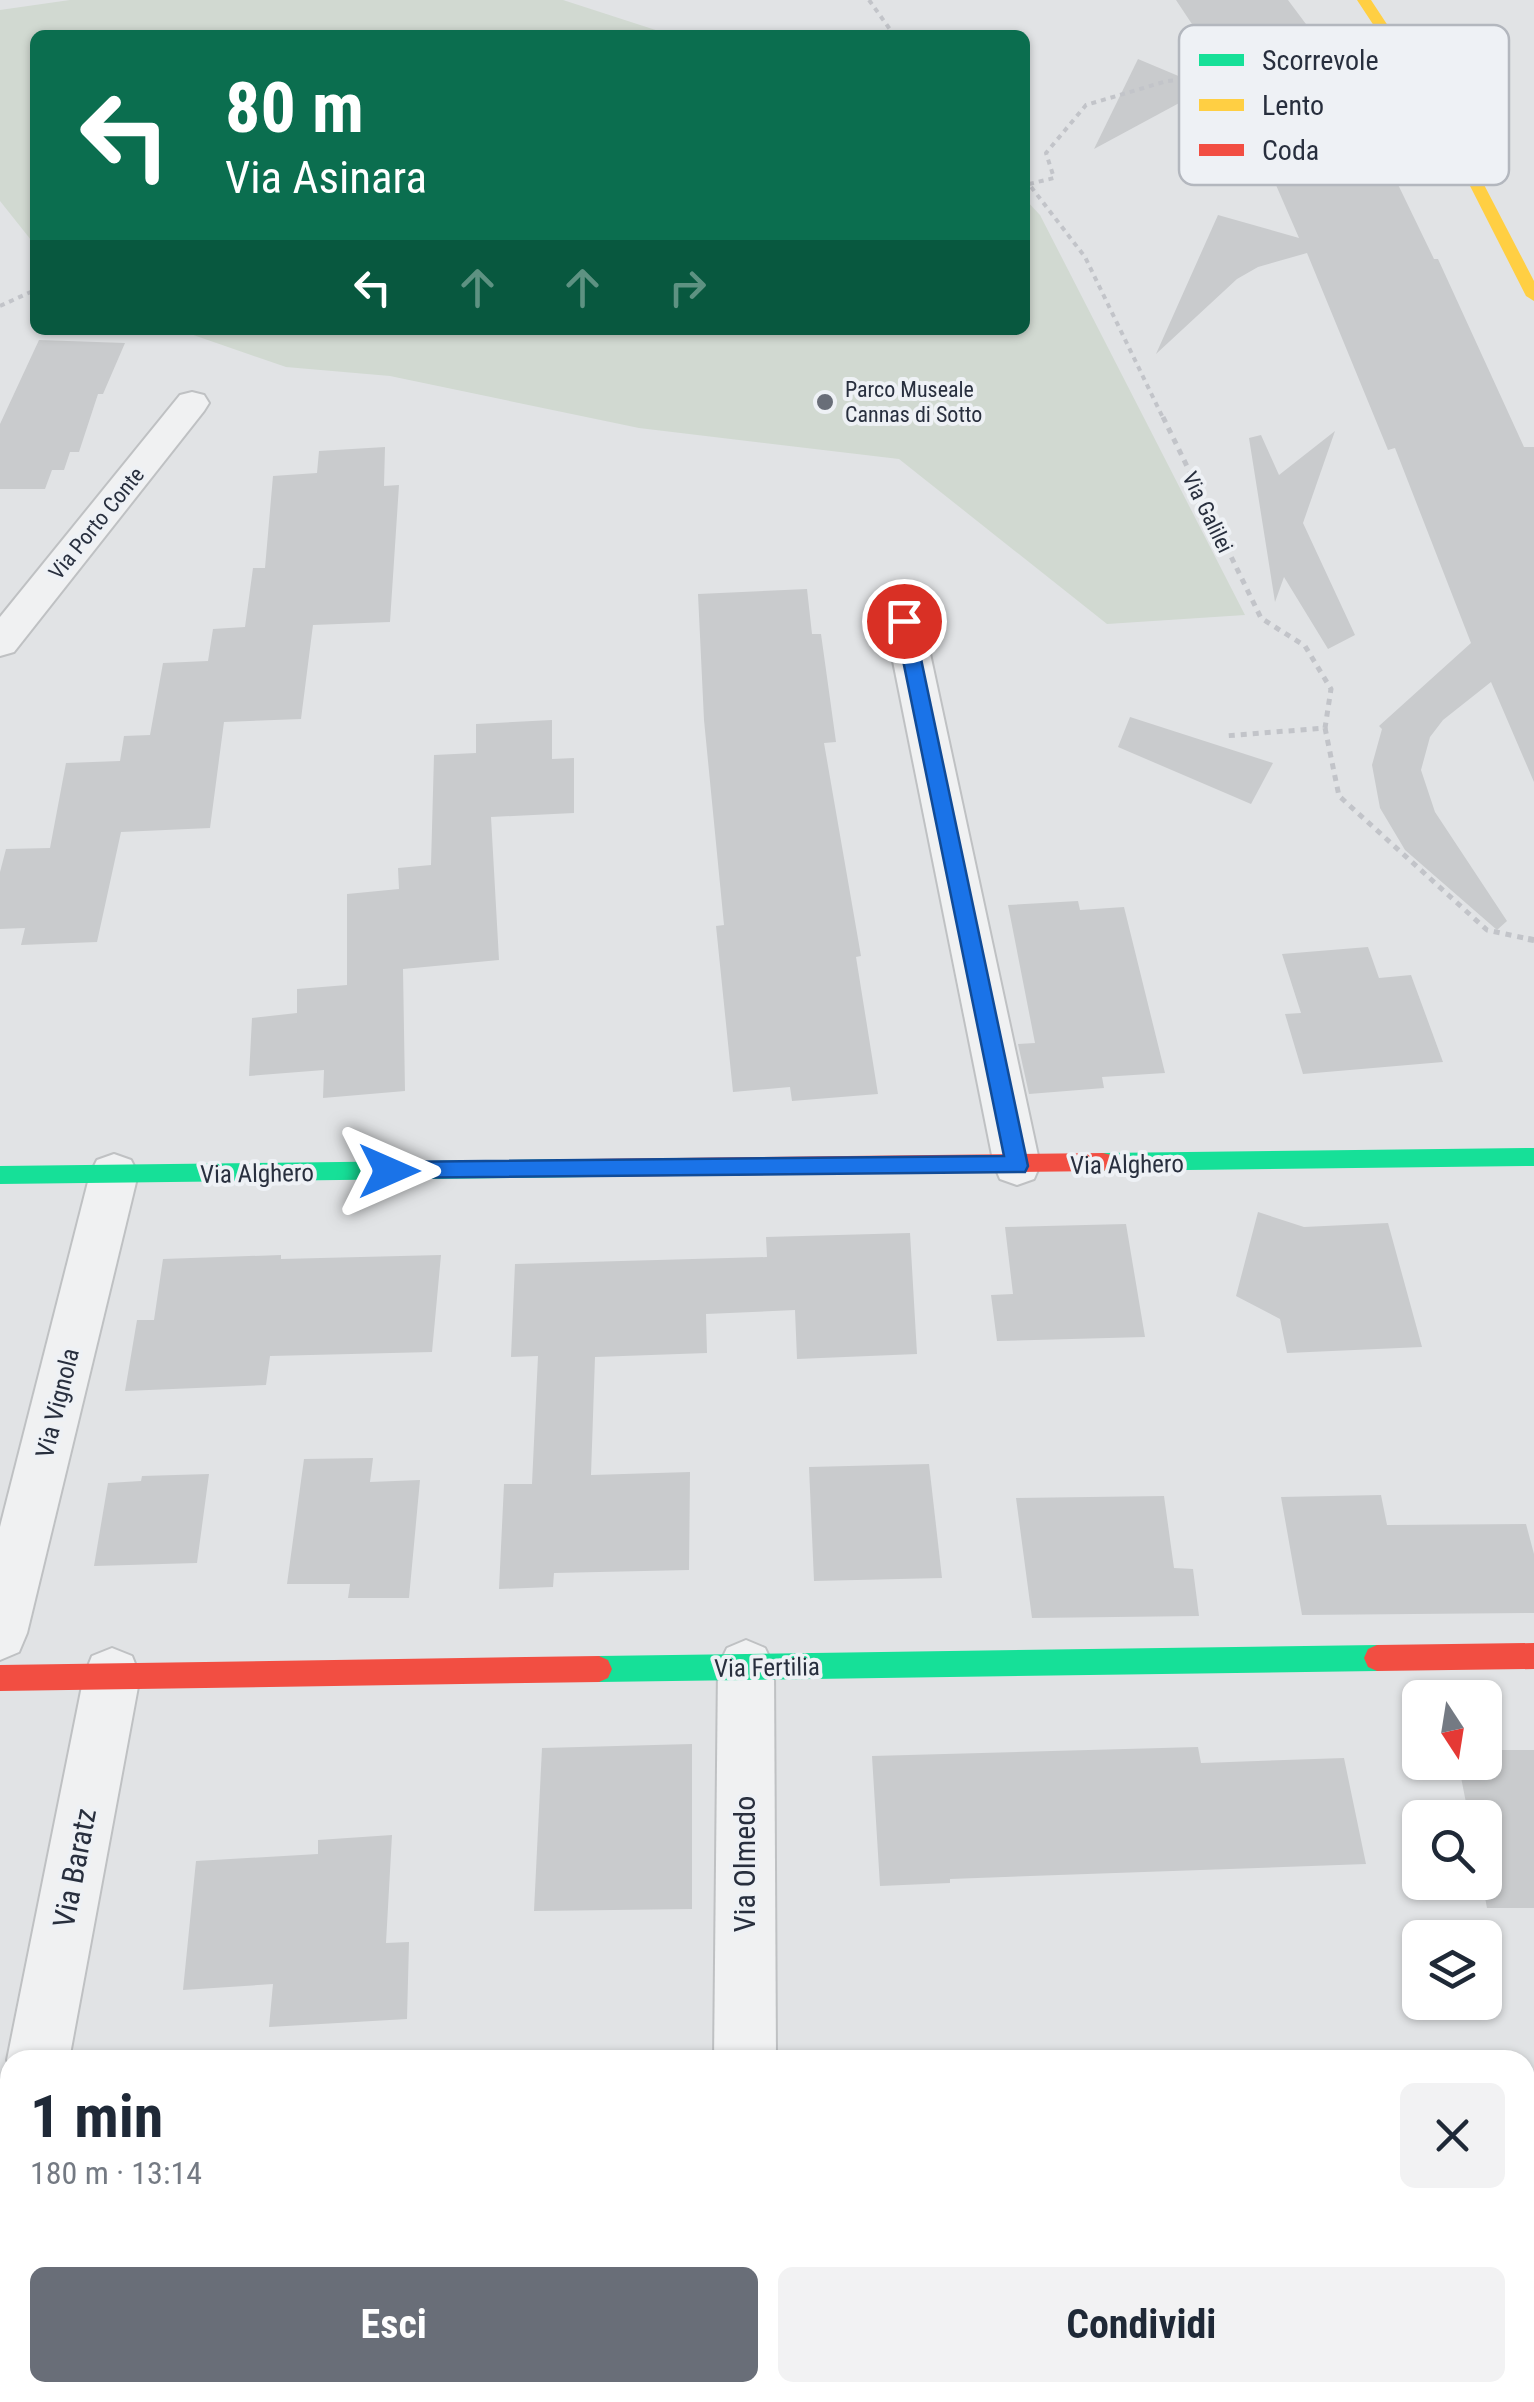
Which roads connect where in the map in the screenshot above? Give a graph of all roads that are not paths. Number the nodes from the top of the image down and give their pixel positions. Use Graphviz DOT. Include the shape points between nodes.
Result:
graph roads {
  1 [pos="1364,0"];
  2 [pos="1381,25"];
  3 [pos="1477,185"];
  4 [pos="1534,296"];
  5 [pos="192,403"];
  6 [pos="904,621"];
  7 [pos="0,643"];
  8 [pos="1534,1157"];
  9 [pos="1017,1166"];
  10 [pos="114,1174"];
  11 [pos="0,1175"];
  12 [pos="0,1632"];
  13 [pos="1534,1656"];
  14 [pos="746,1668"];
  15 [pos="112,1676"];
  16 [pos="0,1678"];
  17 [pos="40,2050"];
  18 [pos="744,2050"];
  1 -- 2 [label="street"];
  3 -- 4 [label="street"];
  5 -- 7 [label="street, Via Porto Conte"];
  6 -- 9 [label="street"];
  8 -- 9 [label="street, Via Alghero"];
  9 -- 10 [label="street, Via Alghero"];
  10 -- 11 [label="street, Via Alghero"];
  10 -- 12 [label="street, Via Vignola"];
  13 -- 14 [label="street, Via Fertilia"];
  14 -- 15 [label="street, Via Fertilia"];
  14 -- 18 [label="street, Via Olmedo"];
  15 -- 16 [label="street, Via Fertilia"];
  15 -- 17 [label="street, Via Baratz"];
}
